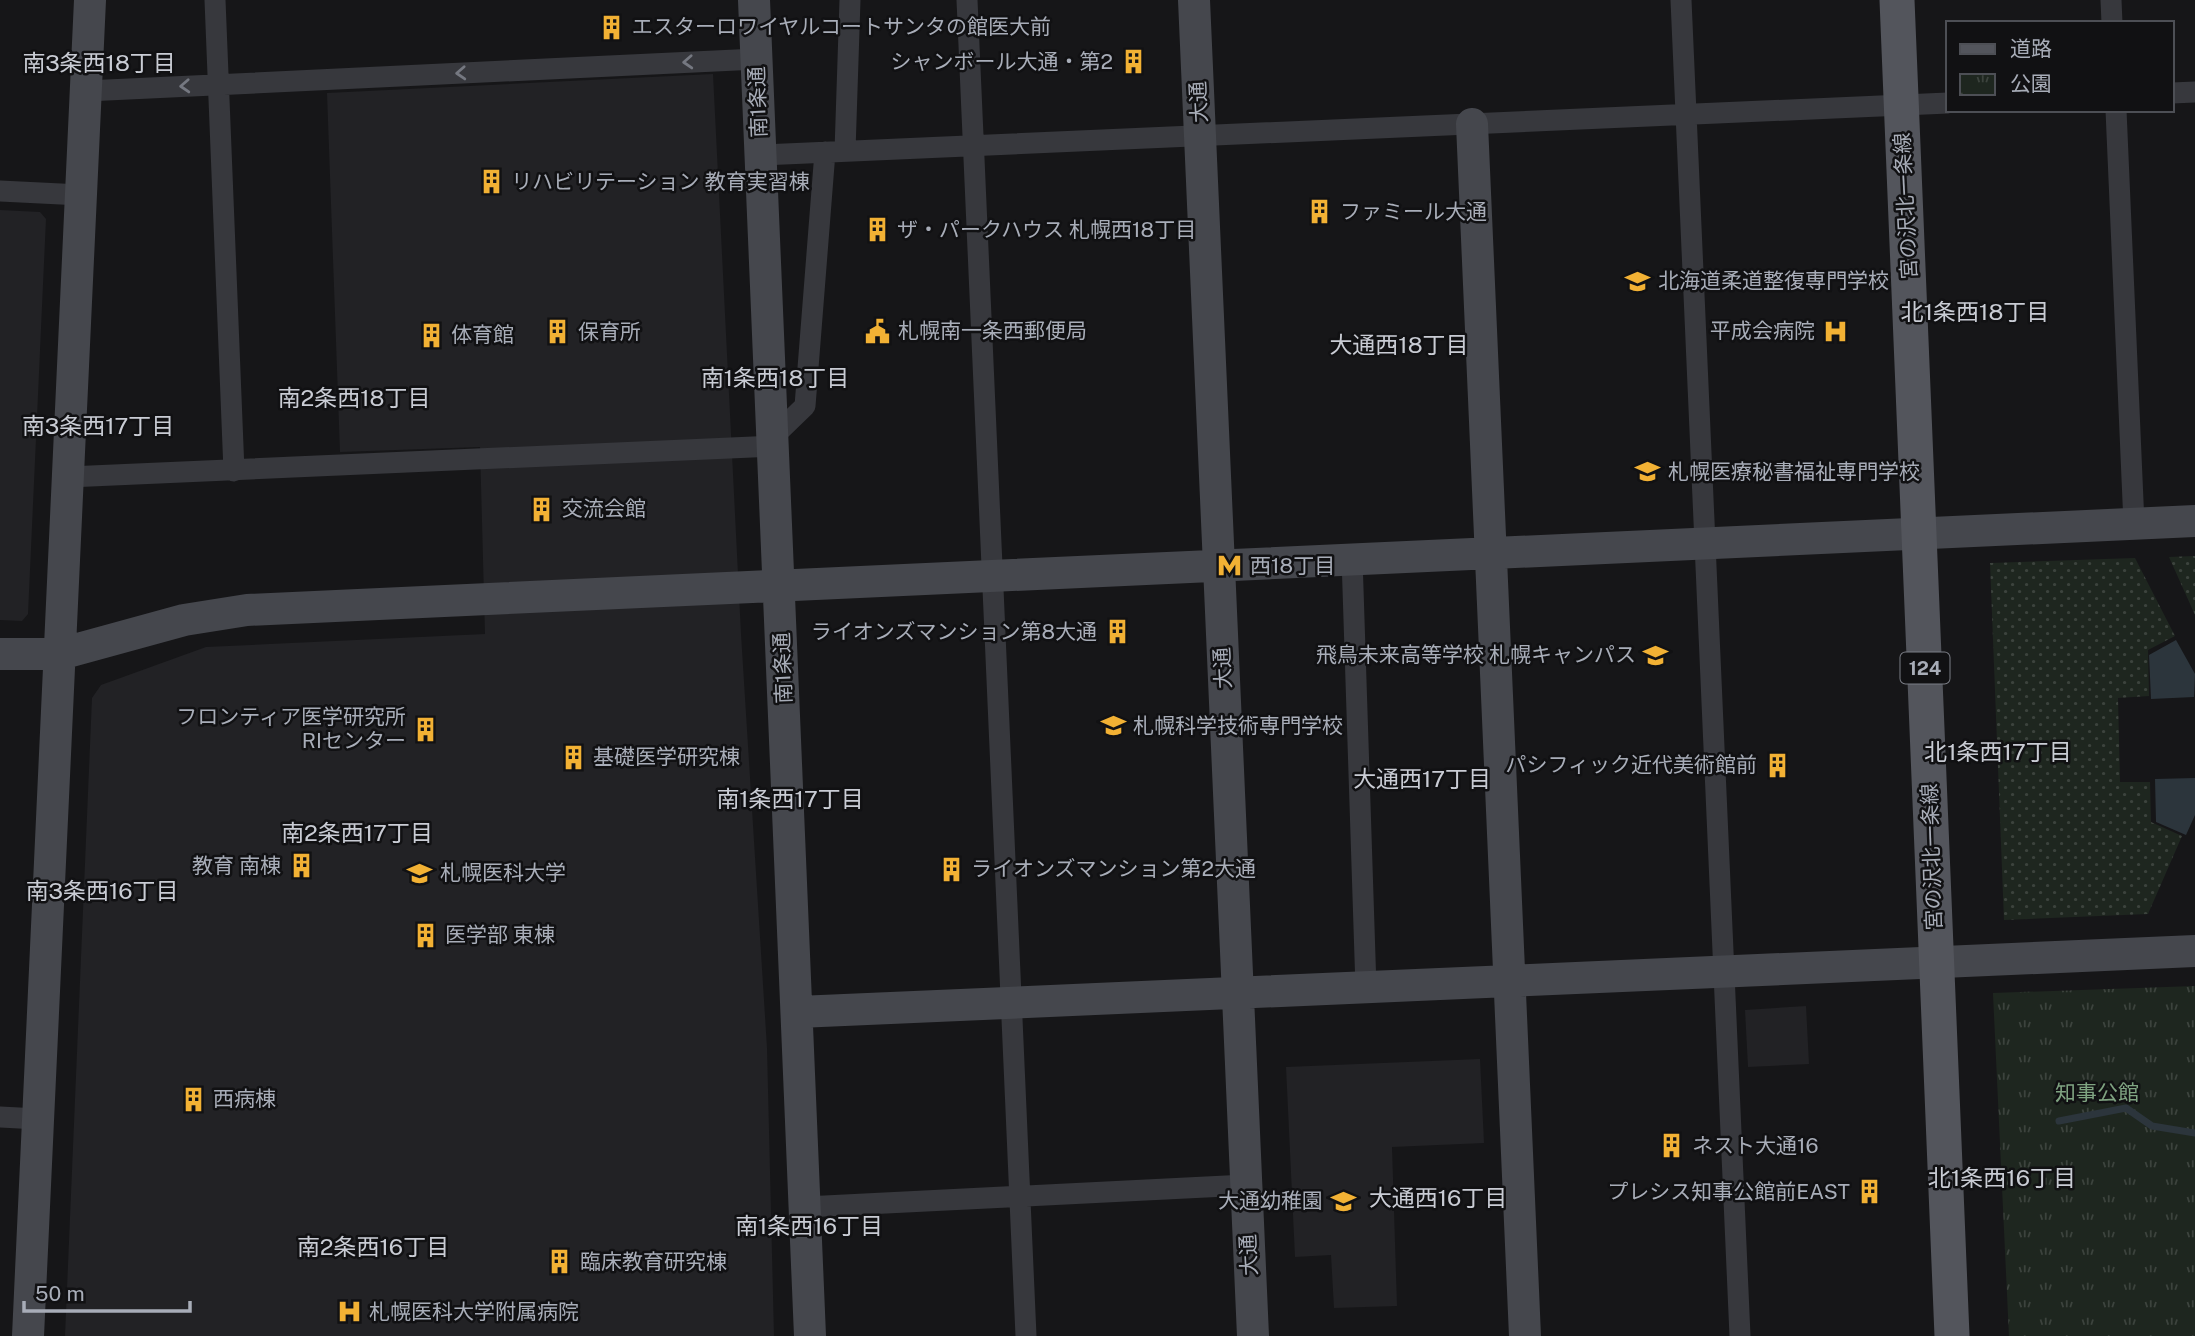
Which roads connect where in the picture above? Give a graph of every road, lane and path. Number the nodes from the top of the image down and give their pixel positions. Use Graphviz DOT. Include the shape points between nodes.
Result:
graph roads {
  1 [pos="90,0"];
  2 [pos="215,0"];
  3 [pos="754,0"];
  4 [pos="850,0"];
  5 [pos="967,0"];
  6 [pos="1194,0"];
  7 [pos="1681,0"];
  8 [pos="1897,0"];
  9 [pos="2111,0"];
  10 [pos="2112,21"];
  11 [pos="757,59"];
  12 [pos="219,84"];
  13 [pos="86,91"];
  14 [pos="2195,92"];
  15 [pos="2174,93"];
  16 [pos="1946,103"];
  17 [pos="1901,105"];
  18 [pos="2116,112"];
  19 [pos="1686,114"];
  20 [pos="1472,124"];
  21 [pos="1200,136"];
  22 [pos="974,145"];
  23 [pos="835,152"];
  24 [pos="761,155"];
  25 [pos="0,191"];
  26 [pos="81,195"];
  27 [pos="773,442"];
  28 [pos="234,471"];
  29 [pos="68,477"];
  30 [pos="2195,522"];
  31 [pos="2134,524"];
  32 [pos="1920,533"];
  33 [pos="1706,543"];
  34 [pos="1492,552"];
  35 [pos="1352,558"];
  36 [pos="1219,564"];
  37 [pos="993,574"];
  38 [pos="779,584"];
  39 [pos="0,654"];
  40 [pos="60,654"];
  41 [pos="2195,951"];
  42 [pos="1935,962"];
  43 [pos="1724,972"];
  44 [pos="1510,981"];
  45 [pos="1366,988"];
  46 [pos="1238,993"];
  47 [pos="1011,1003"];
  48 [pos="798,1012"];
  49 [pos="0,1117"];
  50 [pos="38,1119"];
  51 [pos="1245,1185"];
  52 [pos="1020,1198"];
  53 [pos="805,1207"];
  54 [pos="28,1336"];
  55 [pos="810,1336"];
  56 [pos="1026,1336"];
  57 [pos="1253,1336"];
  58 [pos="1525,1336"];
  59 [pos="1740,1336"];
  60 [pos="1952,1336"];
  1 -- 13 [label="street"];
  2 -- 12 [label="street"];
  3 -- 11 [label="street, 南1条通"];
  4 -- 23 [label="street"];
  5 -- 22 [label="street"];
  6 -- 21 [label="street, 大通"];
  7 -- 19 [label="street"];
  8 -- 17 [label="main road, 宮の沢北一条線 / 124"];
  9 -- 10 [label="street"];
  11 -- 12 [label="street, one-way"];
  11 -- 24 [label="street, 南1条通"];
  12 -- 13 [label="street, one-way"];
  12 -- 28 [label="street"];
  13 -- 26 [label="street"];
  14 -- 15 [label="street"];
  16 -- 17 [label="street"];
  17 -- 19 [label="street"];
  17 -- 32 [label="main road, 宮の沢北一条線 / 124"];
  18 -- 31 [label="street"];
  19 -- 20 [label="street"];
  19 -- 33 [label="street"];
  20 -- 21 [label="street"];
  20 -- 34 [label="street"];
  21 -- 22 [label="street"];
  21 -- 36 [label="street, 大通"];
  22 -- 23 [label="street"];
  22 -- 37 [label="street"];
  23 -- 24 [label="street"];
  23 -- 27 [label="street" via="805,406"];
  24 -- 27 [label="street, 南1条通"];
  25 -- 26 [label="street"];
  26 -- 29 [label="street"];
  27 -- 28 [label="street"];
  27 -- 38 [label="street, 南1条通"];
  28 -- 29 [label="street"];
  29 -- 40 [label="street"];
  30 -- 31 [label="street"];
  31 -- 32 [label="street"];
  32 -- 33 [label="street"];
  32 -- 42 [label="main road, 宮の沢北一条線 / 124"];
  33 -- 34 [label="street"];
  33 -- 43 [label="street"];
  34 -- 35 [label="street"];
  34 -- 44 [label="street"];
  35 -- 36 [label="street"];
  35 -- 45 [label="street"];
  36 -- 37 [label="street"];
  36 -- 46 [label="street, 大通"];
  37 -- 38 [label="street"];
  37 -- 47 [label="street"];
  38 -- 40 [label="street" via="247,610 184,620"];
  38 -- 48 [label="street, 南1条通"];
  39 -- 40 [label="street"];
  40 -- 50 [label="street"];
  41 -- 42 [label="street"];
  42 -- 43 [label="street"];
  42 -- 60 [label="main road, 宮の沢北一条線 / 124"];
  43 -- 44 [label="street"];
  43 -- 59 [label="street"];
  44 -- 45 [label="street"];
  44 -- 58 [label="street"];
  45 -- 46 [label="street"];
  46 -- 47 [label="street"];
  46 -- 51 [label="street, 大通"];
  47 -- 48 [label="street"];
  47 -- 52 [label="street"];
  48 -- 53 [label="street, 南1条通"];
  49 -- 50 [label="street"];
  50 -- 54 [label="street"];
  51 -- 52 [label="street"];
  51 -- 57 [label="street, 大通"];
  52 -- 53 [label="street"];
  52 -- 56 [label="street"];
  53 -- 55 [label="street, 南1条通"];
}
